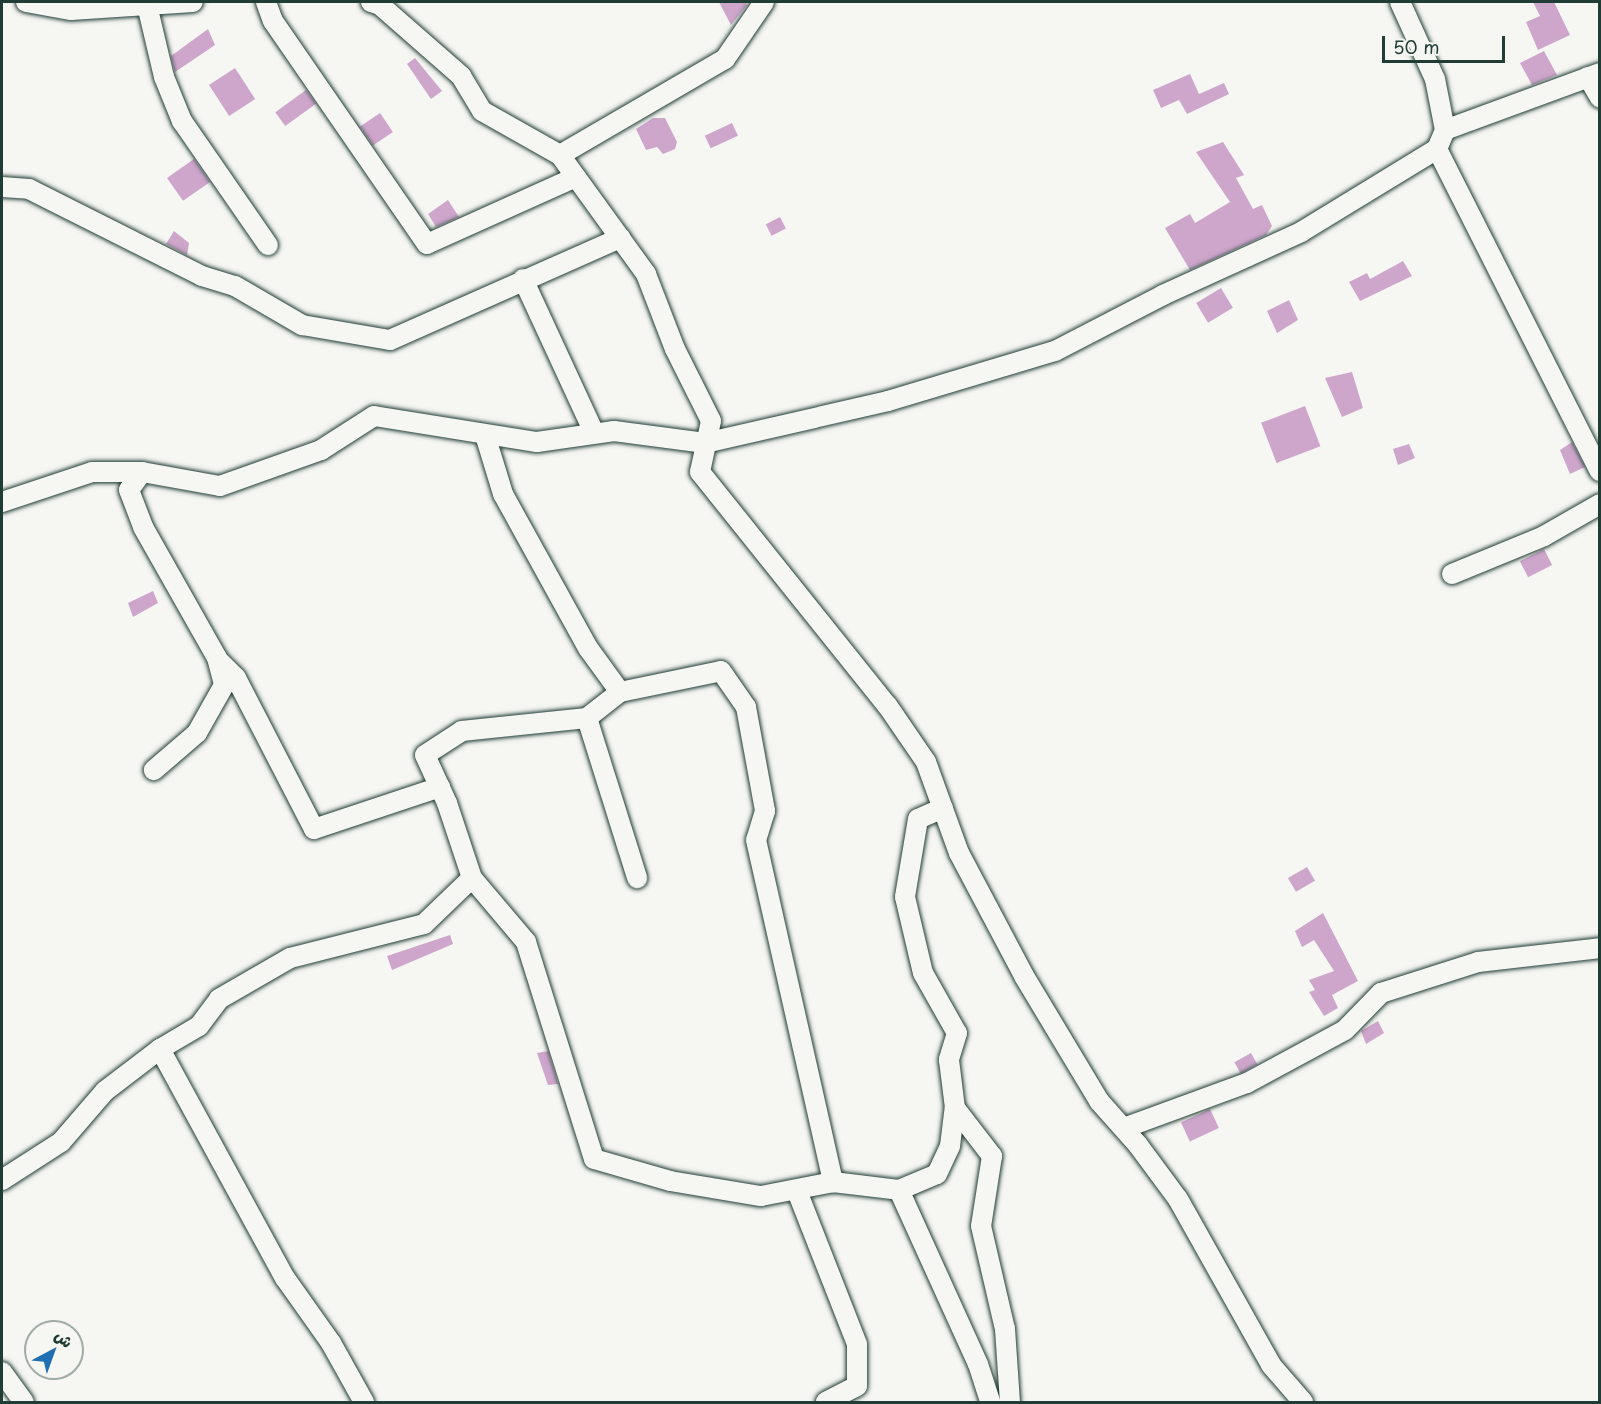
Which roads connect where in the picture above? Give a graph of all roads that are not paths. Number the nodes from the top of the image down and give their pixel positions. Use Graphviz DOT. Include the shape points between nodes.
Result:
graph roads {
  1 [pos="26,2"];
  2 [pos="192,2"];
  3 [pos="266,2"];
  4 [pos="371,2"];
  5 [pos="764,2"];
  6 [pos="1400,2"];
  7 [pos="147,5"];
  8 [pos="68,6"];
  9 [pos="1594,75"];
  10 [pos="1599,98"];
  11 [pos="1445,130"];
  12 [pos="1437,149"];
  13 [pos="560,155"];
  14 [pos="576,177"];
  15 [pos="2,187"];
  16 [pos="620,238"];
  17 [pos="268,245"];
  18 [pos="523,279"];
  19 [pos="594,434"];
  20 [pos="485,435"];
  21 [pos="705,443"];
  22 [pos="1599,471"];
  23 [pos="142,472"];
  24 [pos="2,502"];
  25 [pos="1599,504"];
  26 [pos="1452,574"];
  27 [pos="217,658"];
  28 [pos="620,692"];
  29 [pos="587,718"];
  30 [pos="154,770"];
  31 [pos="440,787"];
  32 [pos="943,808"];
  33 [pos="472,878"];
  34 [pos="637,878"];
  35 [pos="1599,948"];
  36 [pos="160,1049"];
  37 [pos="955,1108"];
  38 [pos="1124,1128"];
  39 [pos="2,1180"];
  40 [pos="833,1182"];
  41 [pos="899,1190"];
  42 [pos="797,1191"];
  43 [pos="2,1372"];
  44 [pos="24,1402"];
  45 [pos="364,1402"];
  46 [pos="826,1402"];
  47 [pos="990,1402"];
  48 [pos="1010,1402"];
  49 [pos="1303,1402"];
  1 -- 8 [label="street"];
  2 -- 7 [label="street"];
  3 -- 14 [label="street" via="273,21 427,244"];
  4 -- 13 [label="street" via="380,4 461,76 482,111"];
  5 -- 13 [label="street" via="725,59"];
  6 -- 11 [label="street" via="1435,79"];
  7 -- 8 [label="street"];
  7 -- 17 [label="street" via="164,77 182,121"];
  9 -- 10 [label="street"];
  9 -- 11 [label="street"];
  11 -- 12 [label="street"];
  12 -- 21 [label="street" via="1301,232 1163,295 1055,351 888,401"];
  12 -- 22 [label="street"];
  13 -- 14 [label="street"];
  14 -- 16 [label="street"];
  15 -- 18 [label="street" via="29,189 202,276 235,285 302,325 323,330 390,340"];
  16 -- 18 [label="street"];
  16 -- 21 [label="street" via="646,274 675,349 711,420"];
  18 -- 19 [label="street"];
  19 -- 20 [label="street" via="537,442"];
  19 -- 21 [label="street" via="614,431"];
  20 -- 23 [label="street" via="374,416 321,450 220,486"];
  20 -- 28 [label="street" via="503,494 588,648"];
  21 -- 32 [label="street" via="700,472 887,705 926,762"];
  23 -- 24 [label="street" via="92,472"];
  23 -- 27 [label="street" via="129,490 143,527"];
  25 -- 26 [label="street" via="1544,536"];
  27 -- 30 [label="street" via="224,685 197,733"];
  27 -- 31 [label="street" via="236,678 314,829"];
  28 -- 29 [label="street"];
  28 -- 40 [label="street" via="721,670 746,706 765,811 756,840"];
  29 -- 31 [label="street" via="462,731 424,755"];
  29 -- 34 [label="street"];
  31 -- 33 [label="street"];
  32 -- 37 [label="street" via="918,819 905,897 923,973 957,1033 949,1060"];
  32 -- 38 [label="street" via="959,853 1024,976 1098,1101"];
  33 -- 36 [label="street" via="424,924 290,958 219,999 199,1026"];
  33 -- 42 [label="street" via="526,942 594,1159 670,1181 761,1196"];
  35 -- 38 [label="street" via="1478,962 1380,993 1345,1030 1247,1083"];
  36 -- 39 [label="street" via="105,1091 61,1142"];
  36 -- 45 [label="street" via="285,1278 331,1343"];
  37 -- 41 [label="street" via="950,1146 937,1174"];
  37 -- 48 [label="street" via="992,1156 981,1226 1005,1329"];
  38 -- 49 [label="street" via="1178,1199 1271,1365"];
  40 -- 41 [label="street"];
  40 -- 42 [label="street"];
  41 -- 47 [label="street" via="978,1364"];
  42 -- 46 [label="street" via="857,1344 857,1386"];
  43 -- 44 [label="street"];
}
